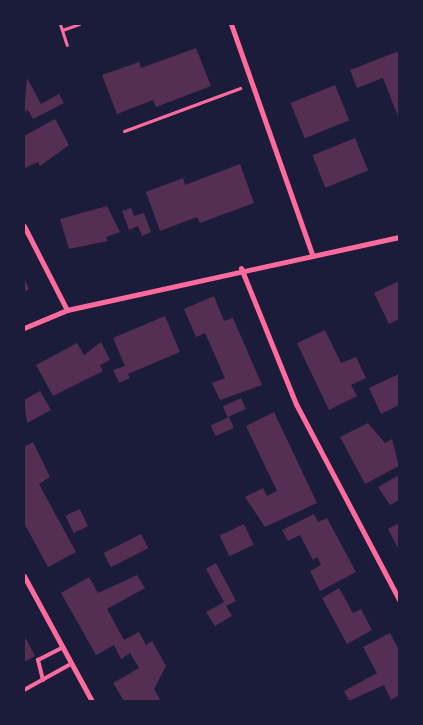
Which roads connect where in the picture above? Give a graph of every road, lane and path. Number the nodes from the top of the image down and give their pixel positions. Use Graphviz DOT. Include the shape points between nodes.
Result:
graph roads {
  1 [pos="60,24"];
  2 [pos="79,24"];
  3 [pos="231,24"];
  4 [pos="62,30"];
  5 [pos="67,45"];
  6 [pos="252,83"];
  7 [pos="124,132"];
  8 [pos="24,226"];
  9 [pos="399,237"];
  10 [pos="312,254"];
  11 [pos="241,268"];
  12 [pos="67,310"];
  13 [pos="24,328"];
  14 [pos="24,576"];
  15 [pos="399,599"];
  16 [pos="62,648"];
  17 [pos="71,664"];
  18 [pos="43,680"];
  19 [pos="24,690"];
  20 [pos="92,701"];
  1 -- 4 [label="path"];
  2 -- 4 [label="path"];
  3 -- 6 [label="street"];
  4 -- 5 [label="path"];
  6 -- 7 [label="path"];
  6 -- 10 [label="street"];
  8 -- 12 [label="street"];
  9 -- 10 [label="street"];
  10 -- 11 [label="street"];
  11 -- 12 [label="street"];
  11 -- 15 [label="street" via="296,404"];
  12 -- 13 [label="street"];
  14 -- 16 [label="street"];
  16 -- 17 [label="street"];
  16 -- 18 [label="lane" via="38,660"];
  17 -- 18 [label="lane"];
  17 -- 20 [label="street"];
  18 -- 19 [label="lane"];
}
